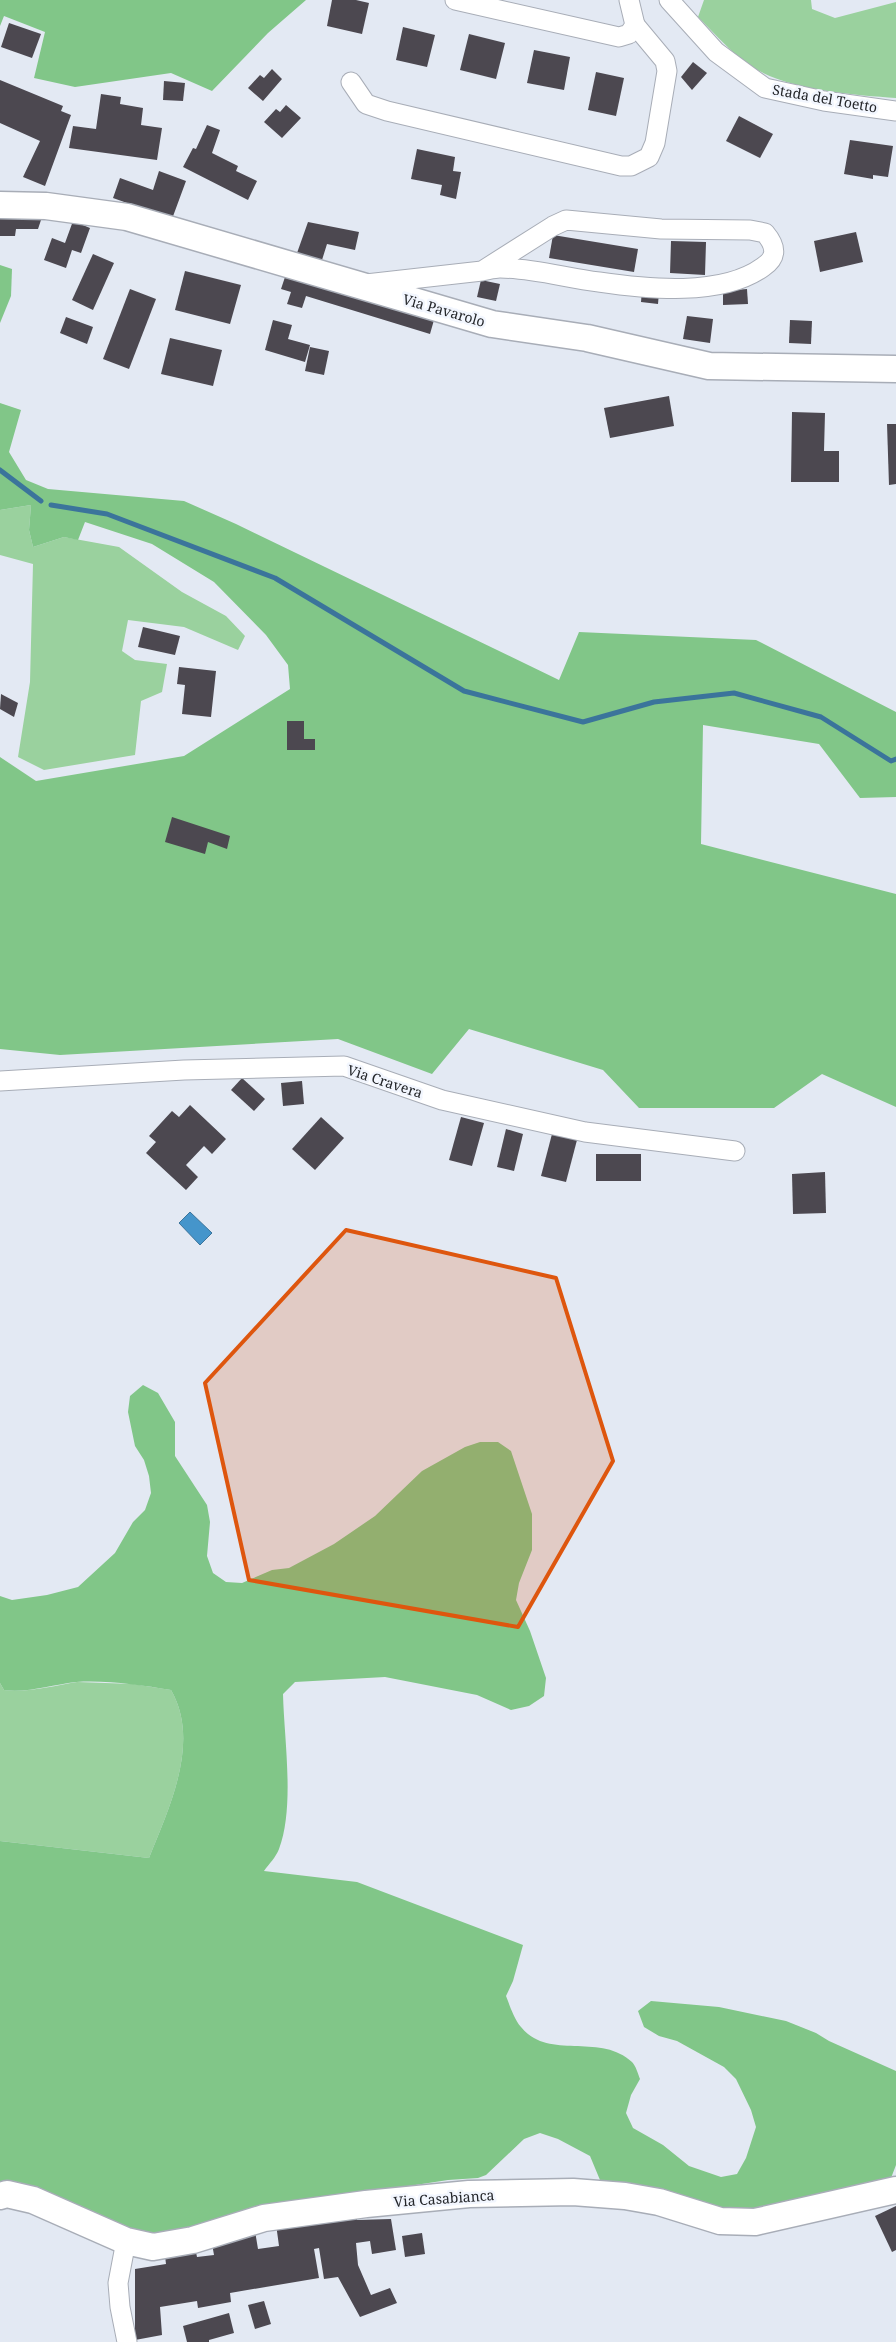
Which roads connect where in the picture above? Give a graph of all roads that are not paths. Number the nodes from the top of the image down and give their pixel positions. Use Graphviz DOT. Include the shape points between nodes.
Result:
graph roads {
  1 [pos="455,0"];
  2 [pos="629,0"];
  3 [pos="669,0"];
  4 [pos="635,24"];
  5 [pos="351,82"];
  6 [pos="896,111"];
  7 [pos="0,205"];
  8 [pos="482,271"];
  9 [pos="360,286"];
  10 [pos="896,370"];
  11 [pos="0,1082"];
  12 [pos="734,1151"];
  13 [pos="896,2190"];
  14 [pos="0,2196"];
  15 [pos="126,2241"];
  16 [pos="127,2342"];
  1 -- 4 [label="street" via="619,37 629,34"];
  2 -- 4 [label="street"];
  3 -- 6 [label="street, Stada del Toetto" via="716,52 765,88 824,101"];
  4 -- 5 [label="street" via="665,61 667,71 655,143 649,158 631,166 387,111 366,104"];
  7 -- 9 [label="street, Via Pavarolo" via="46,206 127,217"];
  8 -- 8 [label="street" via="566,220 661,229 750,230 765,233 773,242 775,253 770,263 740,280 697,288 600,282 499,268"];
  8 -- 9 [label="street"];
  9 -- 10 [label="street, Via Pavarolo" via="492,324 587,338 709,366"];
  11 -- 12 [label="street, Via Cravera" via="184,1070 344,1066 442,1100 585,1132"];
  13 -- 15 [label="street, Via Casabianca" via="754,2222 720,2222 660,2202 625,2196 573,2192 469,2194 264,2218 193,2240 153,2247"];
  14 -- 15 [label="street, Via Casabianca" via="7,2194 33,2200"];
  15 -- 16 [label="street" via="118,2283"];
}
